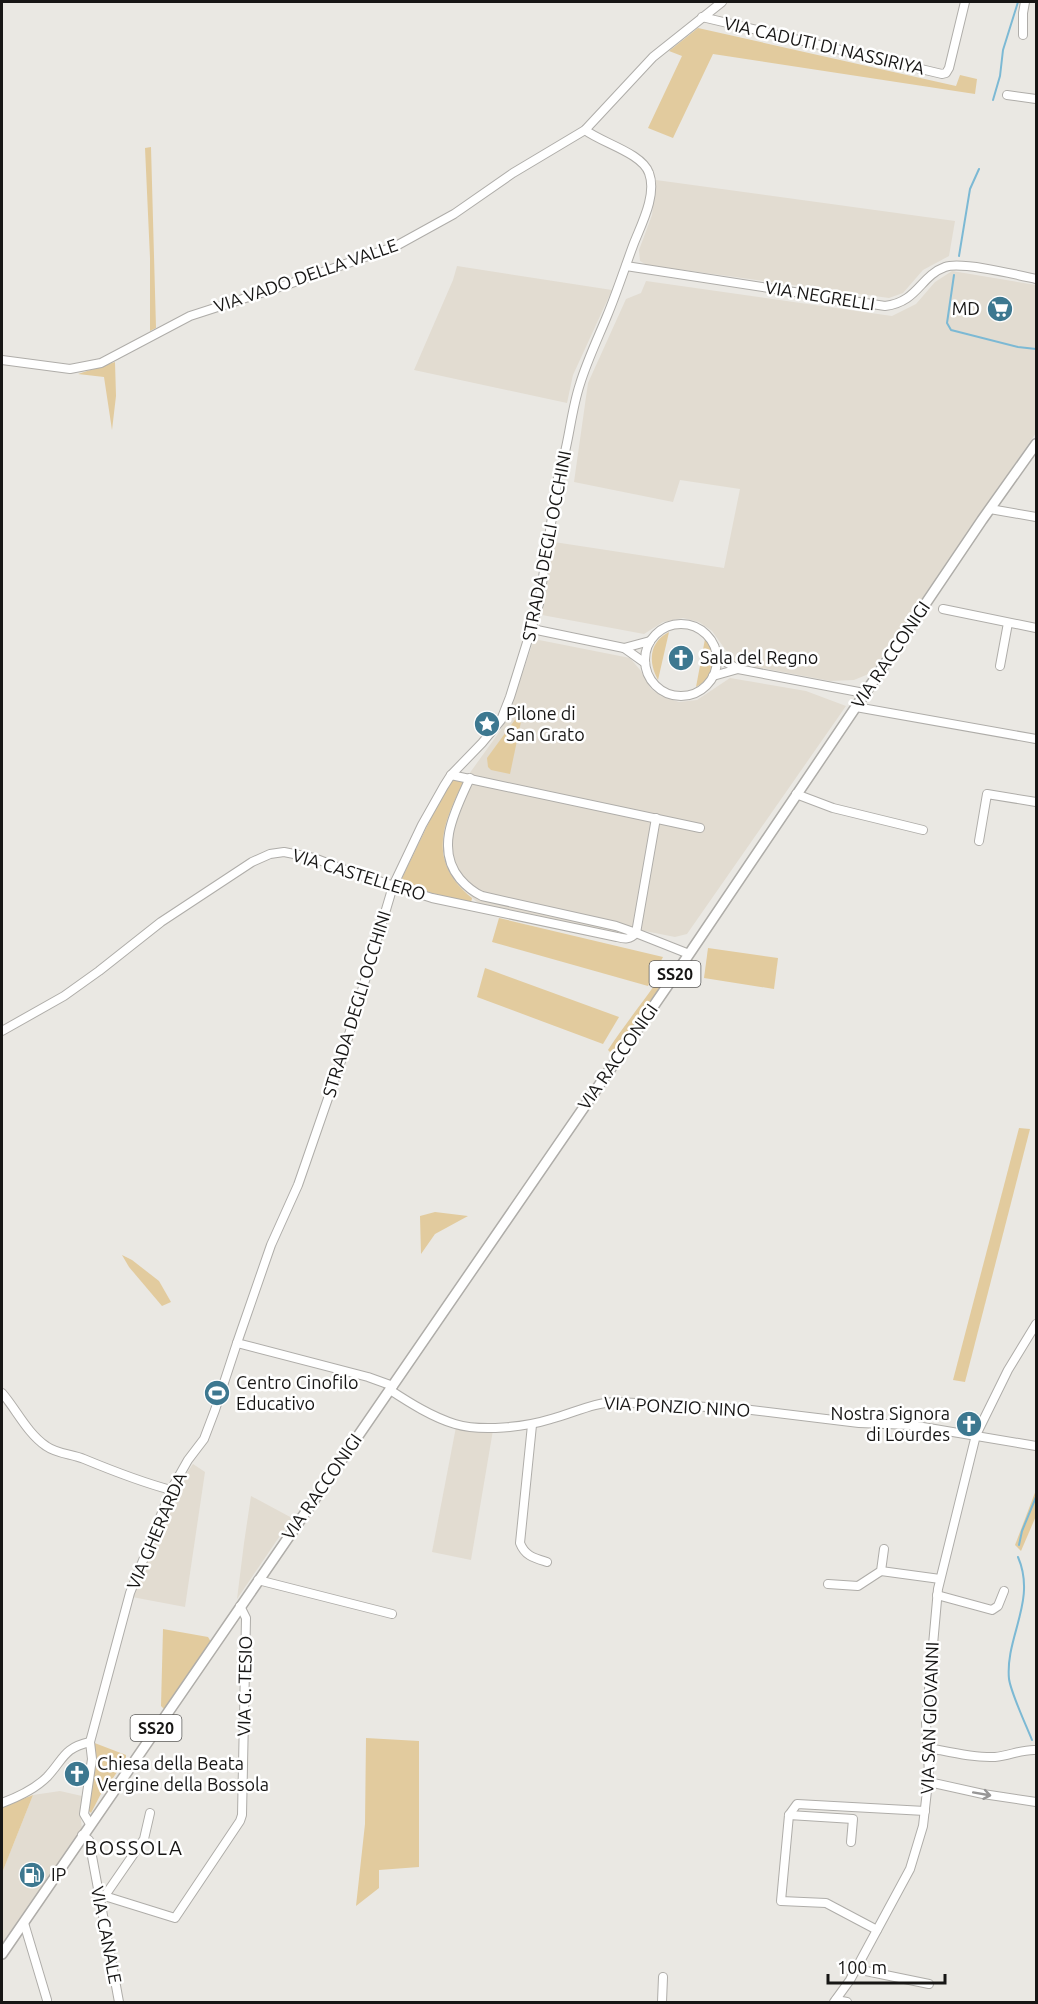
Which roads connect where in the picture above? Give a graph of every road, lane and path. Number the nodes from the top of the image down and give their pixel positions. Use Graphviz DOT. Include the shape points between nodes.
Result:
graph roads {
  1 [pos="722,2"];
  2 [pos="965,2"];
  3 [pos="1025,2"];
  4 [pos="702,17"];
  5 [pos="1023,35"];
  6 [pos="1007,95"];
  7 [pos="1036,99"];
  8 [pos="585,130"];
  9 [pos="626,266"];
  10 [pos="1036,279"];
  11 [pos="2,360"];
  12 [pos="1036,444"];
  13 [pos="990,509"];
  14 [pos="1036,517"];
  15 [pos="943,609"];
  16 [pos="1008,623"];
  17 [pos="1036,628"];
  18 [pos="532,629"];
  19 [pos="650,641"];
  20 [pos="624,648"];
  21 [pos="717,657"];
  22 [pos="645,663"];
  23 [pos="1000,666"];
  24 [pos="738,669"];
  25 [pos="714,676"];
  26 [pos="864,693"];
  27 [pos="856,706"];
  28 [pos="1036,739"];
  29 [pos="451,775"];
  30 [pos="470,778"];
  31 [pos="796,794"];
  32 [pos="1036,802"];
  33 [pos="656,818"];
  34 [pos="700,828"];
  35 [pos="923,830"];
  36 [pos="979,841"];
  37 [pos="393,886"];
  38 [pos="636,933"];
  39 [pos="689,954"];
  40 [pos="2,1031"];
  41 [pos="1036,1323"];
  42 [pos="237,1343"];
  43 [pos="391,1388"];
  44 [pos="2,1393"];
  45 [pos="532,1425"];
  46 [pos="976,1436"];
  47 [pos="1036,1446"];
  48 [pos="171,1490"];
  49 [pos="884,1549"];
  50 [pos="547,1562"];
  51 [pos="881,1570"];
  52 [pos="940,1579"];
  53 [pos="258,1580"];
  54 [pos="828,1584"];
  55 [pos="1004,1591"];
  56 [pos="937,1595"];
  57 [pos="240,1606"];
  58 [pos="392,1614"];
  59 [pos="90,1742"];
  60 [pos="929,1748"];
  61 [pos="1036,1750"];
  62 [pos="928,1782"];
  63 [pos="1036,1802"];
  64 [pos="2,1803"];
  65 [pos="926,1811"];
  66 [pos="150,1813"];
  67 [pos="789,1815"];
  68 [pos="90,1824"];
  69 [pos="82,1835"];
  70 [pos="851,1842"];
  71 [pos="101,1896"];
  72 [pos="24,1923"];
  73 [pos="878,1930"];
  74 [pos="2,1954"];
  75 [pos="856,1969"];
  76 [pos="663,1977"];
  77 [pos="929,1984"];
  78 [pos="47,2000"];
  79 [pos="835,2001"];
  80 [pos="119,2002"];
  81 [pos="662,2002"];
  82 [pos="847,2002"];
  1 -- 4 [label="street, VIA VADO DELLA VALLE"];
  2 -- 4 [label="street, VIA CADUTI DI NASSIRIYA" via="946,73 942,74"];
  3 -- 5 [label="street"];
  4 -- 8 [label="street, VIA VADO DELLA VALLE" via="653,57"];
  6 -- 7 [label="street"];
  8 -- 9 [label="street, STRADA DEGLI OCCHINI" via="635,157 650,174 648,205"];
  8 -- 11 [label="street, VIA VADO DELLA VALLE" via="454,214 396,246 190,316 101,363 70,369"];
  9 -- 10 [label="street, VIA NEGRELLI" via="885,306 904,301 937,271 951,265"];
  9 -- 18 [label="street, STRADA DEGLI OCCHINI" via="579,385 558,477"];
  12 -- 13 [label="main road, VIA RACCONIGI / SS20"];
  13 -- 14 [label="street"];
  13 -- 26 [label="main road, VIA RACCONIGI / SS20"];
  15 -- 16 [label="street"];
  16 -- 17 [label="street"];
  16 -- 23 [label="street"];
  18 -- 20 [label="street"];
  18 -- 29 [label="street, STRADA DEGLI OCCHINI" via="501,720"];
  19 -- 20 [label="street"];
  19 -- 21 [label="street" via="665,627 684,624 703,631"];
  19 -- 22 [label="street"];
  20 -- 22 [label="street"];
  21 -- 24 [label="street"];
  21 -- 25 [label="street"];
  22 -- 25 [label="street" via="654,684 674,695 697,692"];
  24 -- 25 [label="street"];
  24 -- 26 [label="street"];
  26 -- 27 [label="main road, VIA RACCONIGI / SS20"];
  27 -- 28 [label="street"];
  27 -- 31 [label="main road, VIA RACCONIGI / SS20"];
  29 -- 30 [label="street"];
  29 -- 37 [label="street, STRADA DEGLI OCCHINI"];
  30 -- 33 [label="street"];
  30 -- 38 [label="street" via="453,814 448,842 449,862 465,885 482,896"];
  31 -- 35 [label="street" via="833,808"];
  31 -- 39 [label="main road, VIA RACCONIGI / SS20"];
  32 -- 36 [label="street" via="987,794"];
  33 -- 34 [label="street"];
  33 -- 38 [label="street"];
  37 -- 38 [label="street, VIA CASTELLERO" via="432,898 627,939"];
  37 -- 40 [label="street, VIA CASTELLERO" via="296,853 270,854 161,922 64,996"];
  37 -- 42 [label="street, STRADA DEGLI OCCHINI" via="342,1058"];
  38 -- 39 [label="street, VIA CASTELLERO"];
  39 -- 43 [label="main road, VIA RACCONIGI / SS20"];
  41 -- 46 [label="street, VIA SAN GIOVANNI"];
  42 -- 43 [label="street" via="368,1377"];
  42 -- 48 [label="street, VIA GHERARDA" via="204,1439"];
  43 -- 45 [label="street, VIA PONZIO NINO" via="457,1425"];
  43 -- 53 [label="main road, VIA RACCONIGI / SS20"];
  44 -- 48 [label="street" via="46,1446"];
  45 -- 46 [label="street, VIA PONZIO NINO" via="599,1402 618,1402 911,1425"];
  45 -- 50 [label="street" via="520,1543 523,1552"];
  46 -- 47 [label="street, VIA PONZIO NINO"];
  46 -- 52 [label="street, VIA SAN GIOVANNI"];
  48 -- 59 [label="street, VIA GHERARDA" via="130,1593"];
  49 -- 51 [label="street"];
  51 -- 52 [label="street"];
  51 -- 54 [label="street" via="858,1586"];
  52 -- 56 [label="street, VIA SAN GIOVANNI"];
  53 -- 57 [label="main road, VIA RACCONIGI / SS20"];
  53 -- 58 [label="street"];
  55 -- 56 [label="street" via="992,1610"];
  56 -- 60 [label="street, VIA SAN GIOVANNI" via="926,1723"];
  57 -- 68 [label="main road, VIA RACCONIGI / SS20"];
  57 -- 71 [label="street, VIA G. TESIO" via="246,1618 240,1821 175,1918"];
  59 -- 64 [label="street" via="68,1750 34,1788"];
  59 -- 68 [label="street, VIA GHERARDA" via="92,1759 84,1814"];
  60 -- 61 [label="street" via="987,1757"];
  60 -- 62 [label="street, VIA SAN GIOVANNI"];
  62 -- 63 [label="street, one-way"];
  62 -- 65 [label="street, VIA SAN GIOVANNI"];
  65 -- 67 [label="street" via="796,1804"];
  65 -- 73 [label="street, VIA SAN GIOVANNI" via="909,1869"];
  66 -- 71 [label="street" via="144,1839"];
  67 -- 70 [label="street" via="852,1819"];
  67 -- 73 [label="street" via="781,1901 826,1903"];
  68 -- 69 [label="main road, VIA RACCONIGI / SS20"];
  69 -- 71 [label="street, VIA CANALE" via="89,1840"];
  69 -- 72 [label="main road, VIA RACCONIGI / SS20"];
  71 -- 80 [label="street, VIA CANALE"];
  72 -- 74 [label="main road, VIA RACCONIGI / SS20"];
  72 -- 78 [label="street"];
  73 -- 75 [label="street, VIA SAN GIOVANNI"];
  75 -- 77 [label="street"];
  75 -- 79 [label="street, VIA SAN GIOVANNI"];
  76 -- 81 [label="street"];
  79 -- 82 [label="street"];
}
